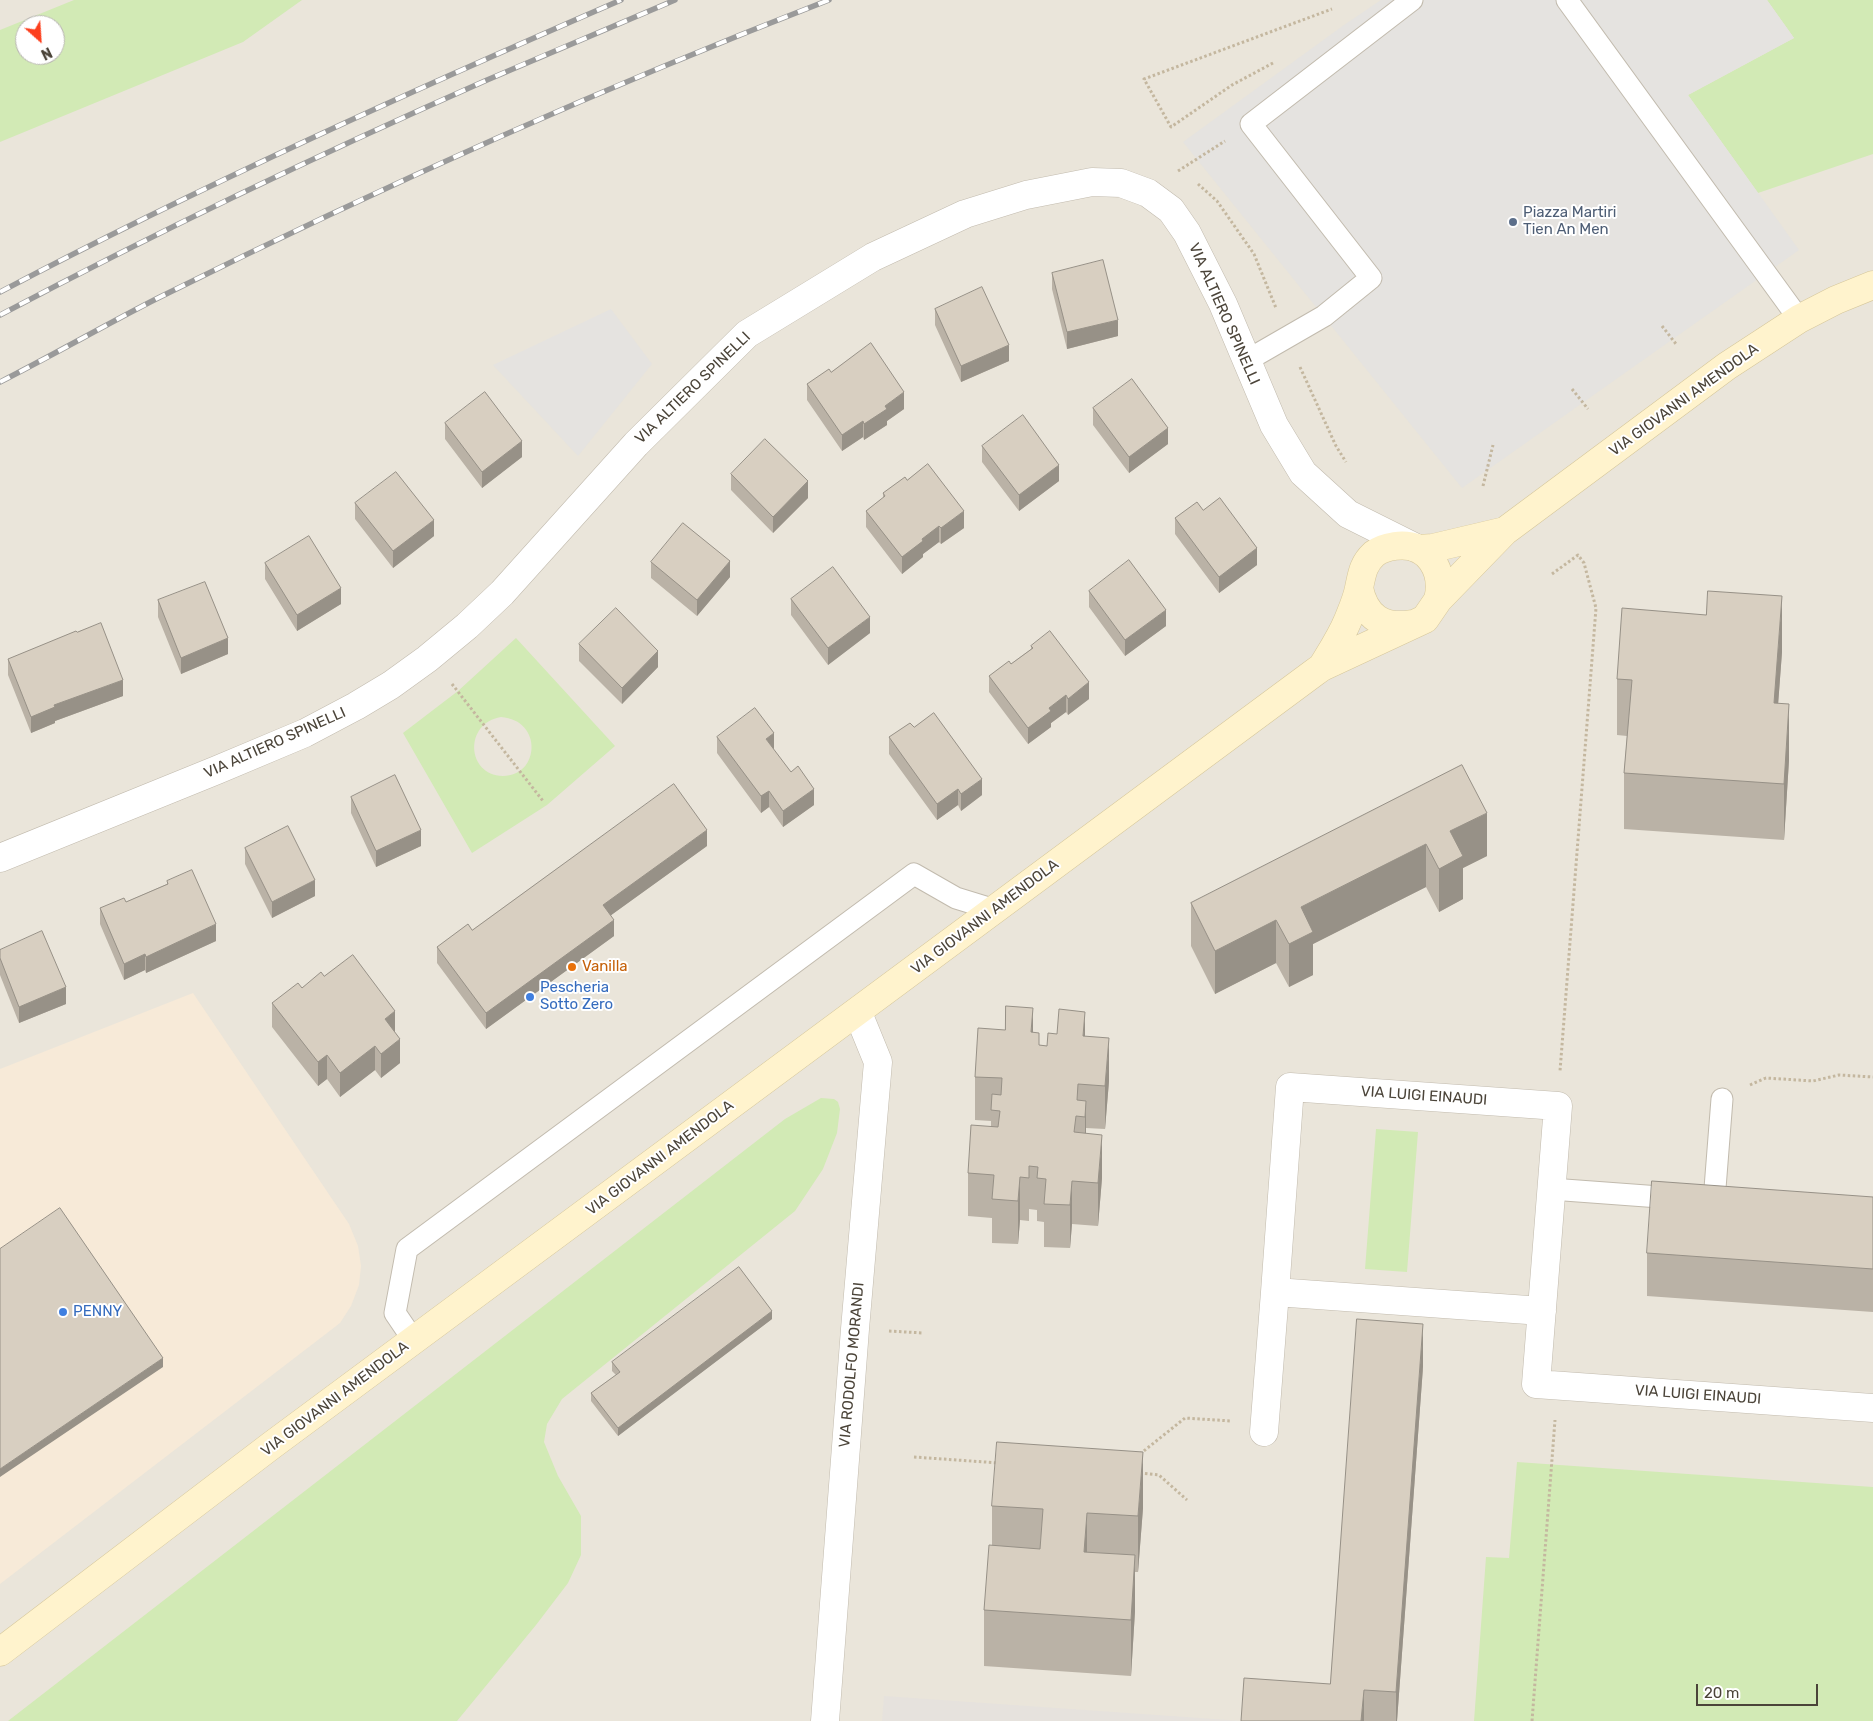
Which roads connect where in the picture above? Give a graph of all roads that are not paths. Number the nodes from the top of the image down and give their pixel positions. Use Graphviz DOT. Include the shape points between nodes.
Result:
graph roads {
  1 [pos="1412,0"];
  2 [pos="1567,0"];
  3 [pos="1873,285"];
  4 [pos="1799,319"];
  5 [pos="1246,361"];
  6 [pos="1505,531"];
  7 [pos="1416,548"];
  8 [pos="1359,588"];
  9 [pos="1438,600"];
  10 [pos="1414,624"];
  11 [pos="1322,667"];
  12 [pos="0,858"];
  13 [pos="995,910"];
  14 [pos="858,1013"];
  15 [pos="1722,1098"];
  16 [pos="1551,1189"];
  17 [pos="1275,1292"];
  18 [pos="1542,1311"];
  19 [pos="414,1341"];
  20 [pos="1873,1408"];
  21 [pos="1265,1428"];
  22 [pos="0,1652"];
  23 [pos="825,1721"];
  1 -- 5 [label="lane" via="1251,124 1371,278 1324,316"];
  2 -- 4 [label="lane"];
  3 -- 4 [label="street, VIA GIOVANNI AMENDOLA"];
  4 -- 6 [label="street, VIA GIOVANNI AMENDOLA" via="1727,366"];
  5 -- 7 [label="street, VIA ALTIERO SPINELLI" via="1274,425 1303,473 1348,514"];
  5 -- 12 [label="street, VIA ALTIERO SPINELLI" via="1223,304 1187,233 1171,210 1148,193 1120,183 1092,182 1026,195 965,214 873,257 747,334 636,444 502,593 467,626 391,685 305,733"];
  6 -- 7 [label="street, VIA GIOVANNI AMENDOLA" via="1433,548"];
  6 -- 9 [label="street, VIA GIOVANNI AMENDOLA"];
  7 -- 8 [label="street, VIA GIOVANNI AMENDOLA" via="1401,545 1376,553 1366,563"];
  7 -- 9 [label="street" via="1436,565 1441,589"];
  8 -- 10 [label="street" via="1365,606 1378,620 1402,626"];
  8 -- 11 [label="street, VIA GIOVANNI AMENDOLA" via="1348,620"];
  9 -- 10 [label="street, VIA GIOVANNI AMENDOLA" via="1424,618"];
  10 -- 11 [label="street, VIA GIOVANNI AMENDOLA"];
  11 -- 13 [label="street, VIA GIOVANNI AMENDOLA"];
  13 -- 14 [label="street, VIA GIOVANNI AMENDOLA"];
  13 -- 19 [label="lane" via="956,898 914,874 415,1243 407,1249 394,1313"];
  14 -- 19 [label="street, VIA GIOVANNI AMENDOLA"];
  14 -- 23 [label="street, VIA RODOLFO MORANDI" via="878,1062"];
  15 -- 16 [label="lane" via="1714,1201"];
  16 -- 17 [label="street, VIA LUIGI EINAUDI" via="1558,1106 1290,1087"];
  16 -- 18 [label="street, VIA LUIGI EINAUDI"];
  17 -- 18 [label="street"];
  17 -- 21 [label="street, VIA LUIGI EINAUDI"];
  18 -- 20 [label="street, VIA LUIGI EINAUDI" via="1536,1384"];
  19 -- 22 [label="street, VIA GIOVANNI AMENDOLA"];
}
